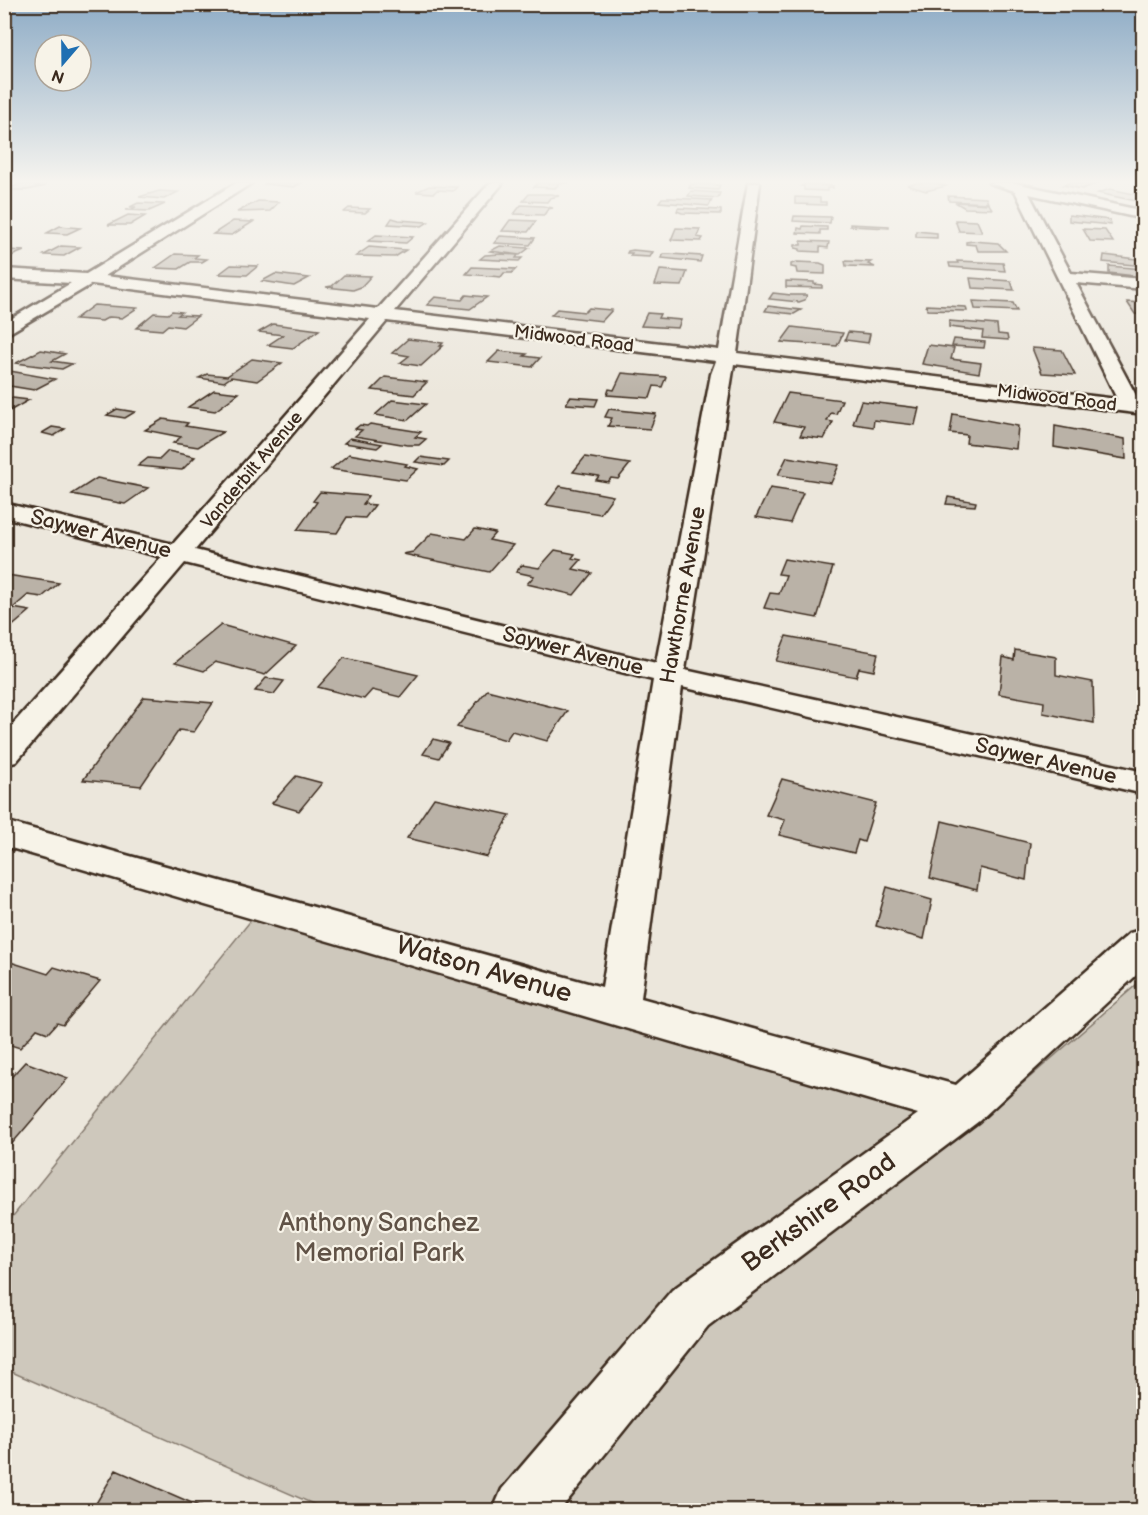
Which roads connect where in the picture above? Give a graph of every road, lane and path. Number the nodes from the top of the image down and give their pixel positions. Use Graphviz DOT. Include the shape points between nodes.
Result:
graph roads {
  1 [pos="129,254"];
  2 [pos="435,254"];
  3 [pos="743,254"];
  4 [pos="1053,254"];
  5 [pos="4,274"];
  6 [pos="1065,276"];
  7 [pos="87,279"];
  8 [pos="1143,284"];
  9 [pos="381,316"];
  10 [pos="4,331"];
  11 [pos="727,358"];
  12 [pos="1137,407"];
  13 [pos="4,510"];
  14 [pos="181,553"];
  15 [pos="669,675"];
  16 [pos="4,754"];
  17 [pos="1143,783"];
  18 [pos="4,833"];
  19 [pos="1143,944"];
  20 [pos="619,1009"];
  21 [pos="963,1107"];
  22 [pos="523,1510"];
  1 -- 7 [label="street"];
  2 -- 9 [label="street, Vanderbilt Avenue"];
  3 -- 11 [label="street, Hawthorne Avenue"];
  4 -- 6 [label="street"];
  5 -- 7 [label="street, Midwood Road"];
  6 -- 8 [label="street"];
  6 -- 12 [label="street"];
  7 -- 9 [label="street, Midwood Road"];
  7 -- 10 [label="street"];
  9 -- 11 [label="street, Midwood Road"];
  9 -- 14 [label="street, Vanderbilt Avenue"];
  11 -- 12 [label="street, Midwood Road"];
  11 -- 15 [label="street, Hawthorne Avenue" via="719,385"];
  13 -- 14 [label="street, Saywer Avenue"];
  14 -- 15 [label="street, Saywer Avenue"];
  14 -- 16 [label="street, Vanderbilt Avenue"];
  15 -- 17 [label="street, Saywer Avenue"];
  15 -- 20 [label="street, Hawthorne Avenue"];
  18 -- 20 [label="street, Watson Avenue"];
  19 -- 21 [label="street, Berkshire Road"];
  20 -- 21 [label="street, Watson Avenue"];
  21 -- 22 [label="street, Berkshire Road" via="690,1308"];
}
